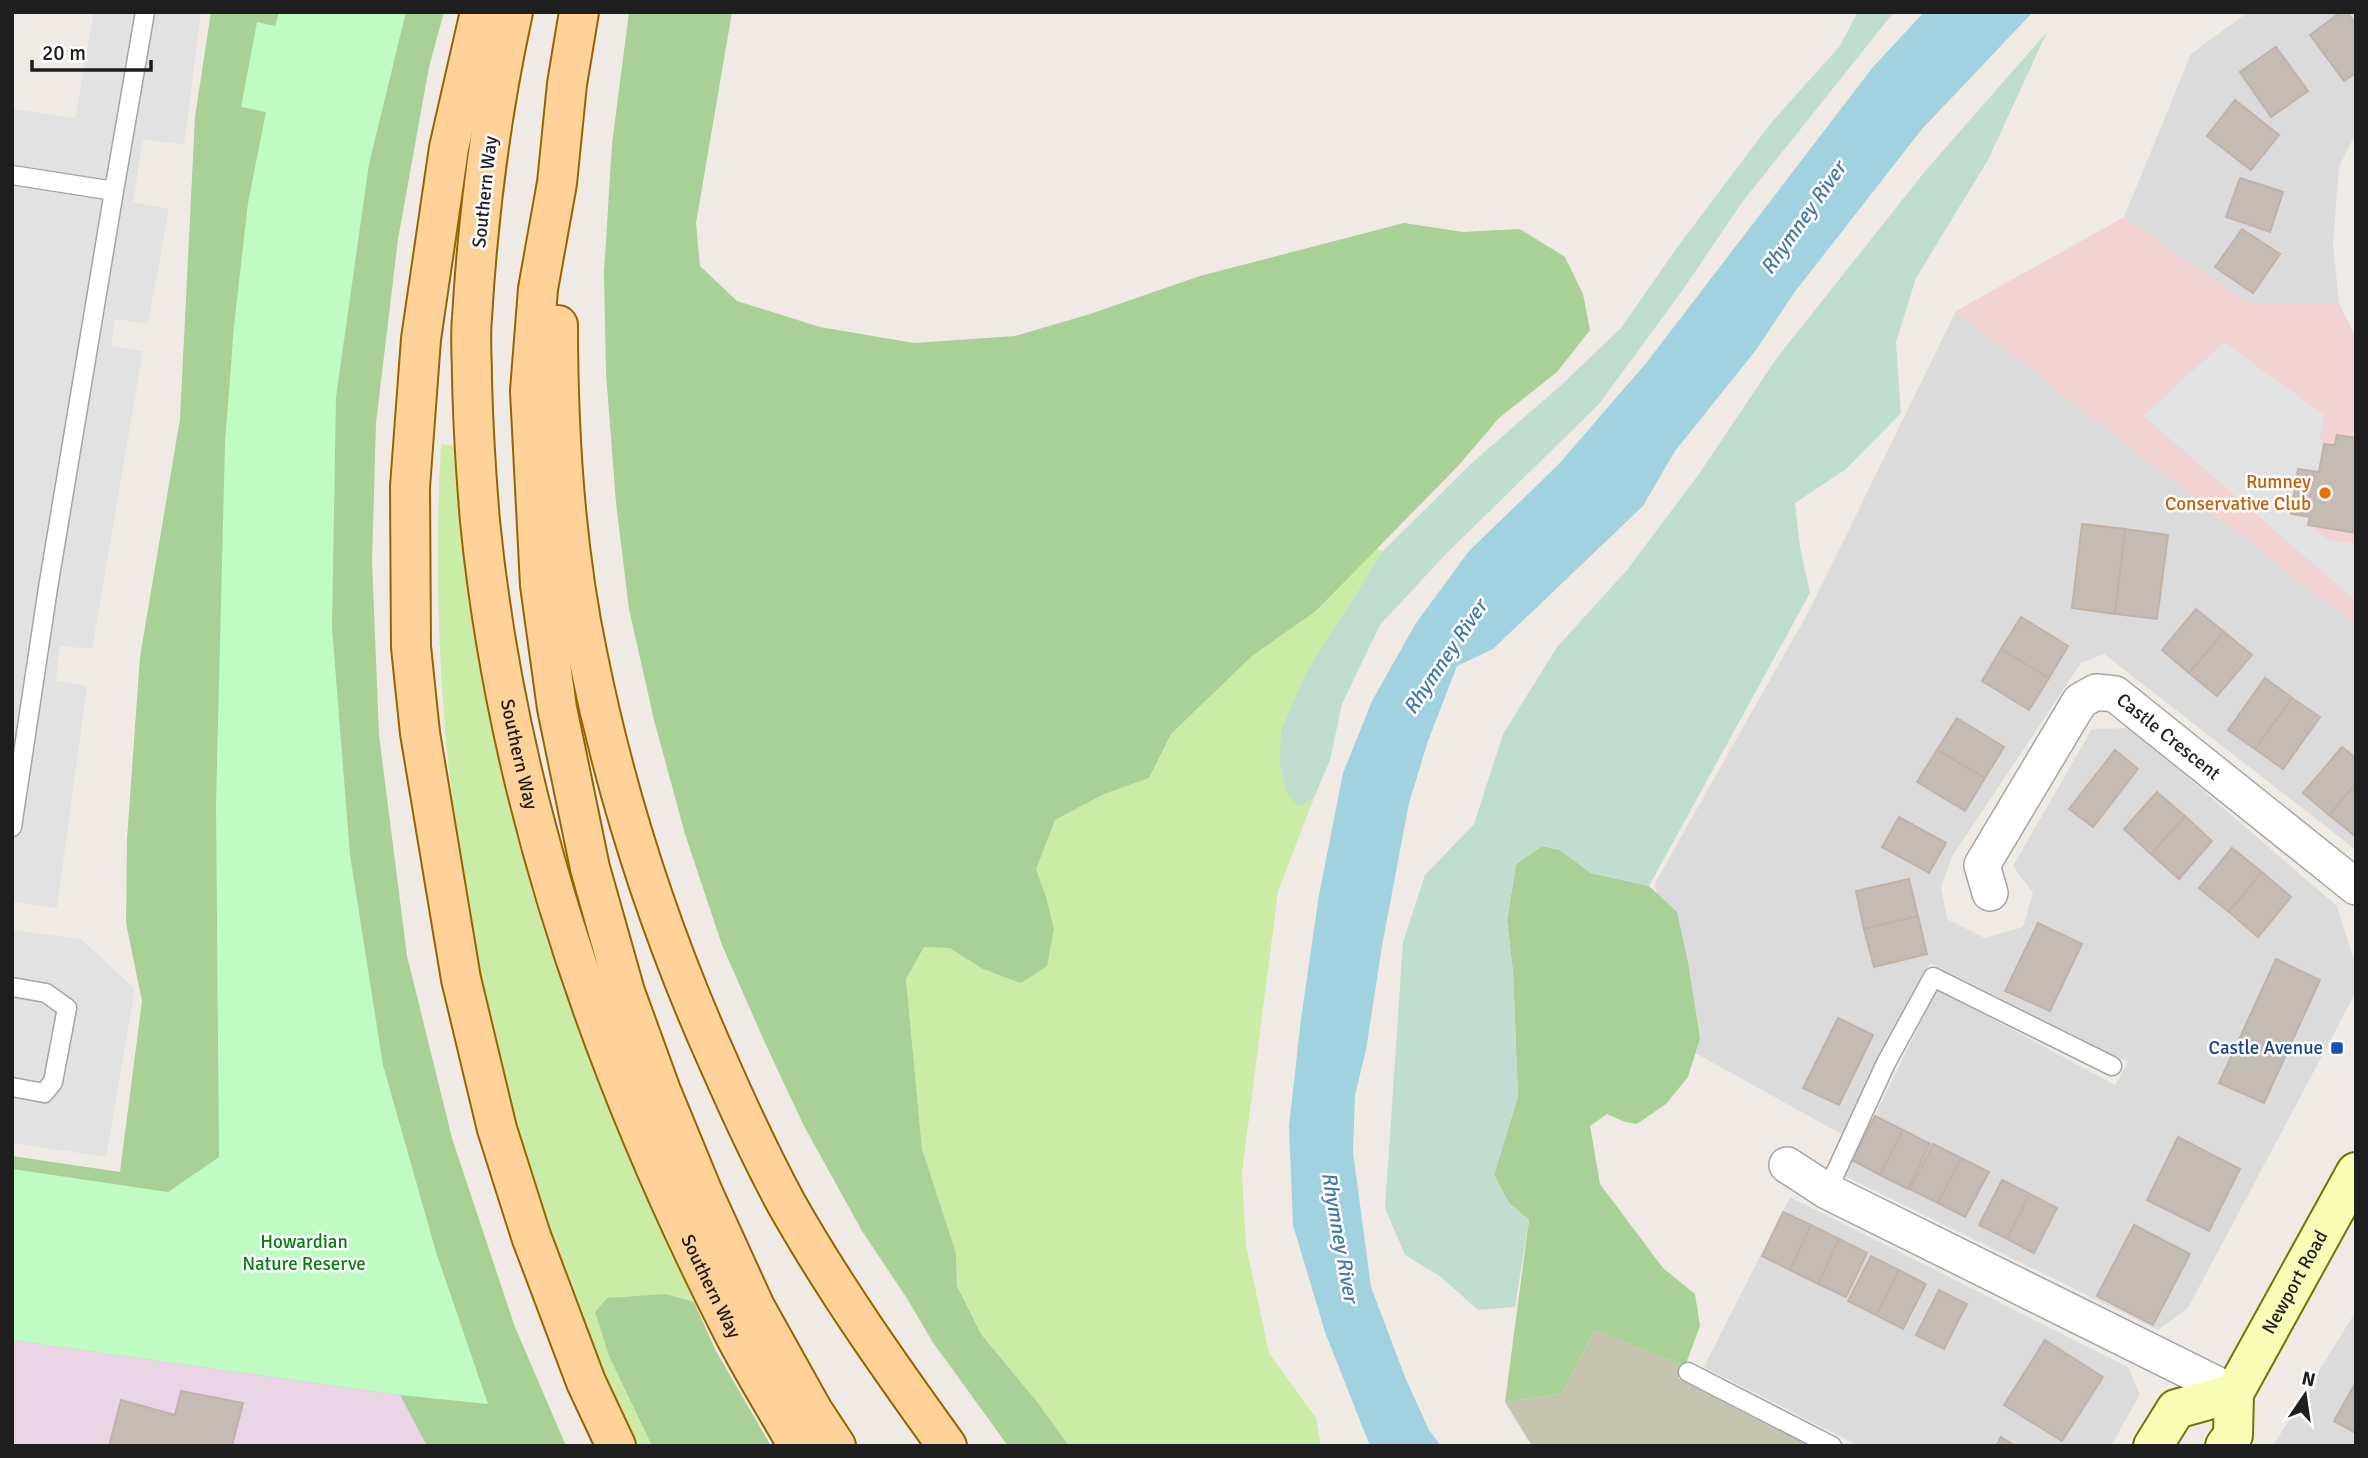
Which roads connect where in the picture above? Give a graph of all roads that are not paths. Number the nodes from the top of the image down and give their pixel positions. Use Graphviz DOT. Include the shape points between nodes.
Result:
graph roads {
  1 [pos="145,12"];
  2 [pos="480,12"];
  3 [pos="513,12"];
  4 [pos="579,12"];
  5 [pos="12,175"];
  6 [pos="557,183"];
  7 [pos="114,191"];
  8 [pos="12,827"];
  9 [pos="2356,887"];
  10 [pos="1990,893"];
  11 [pos="12,987"];
  12 [pos="2112,1066"];
  13 [pos="12,1087"];
  14 [pos="1787,1165"];
  15 [pos="2356,1172"];
  16 [pos="1827,1191"];
  17 [pos="1688,1372"];
  18 [pos="2234,1393"];
  19 [pos="616,1446"];
  20 [pos="798,1446"];
  21 [pos="836,1446"];
  22 [pos="947,1446"];
  23 [pos="1832,1446"];
  24 [pos="2152,1446"];
  25 [pos="2225,1446"];
  1 -- 7 [label="lane"];
  2 -- 19 [label="main road" via="449,148 421,339 410,487 411,647 420,733 461,979 498,1129 531,1236 586,1382"];
  3 -- 20 [label="main road, Southern Way" via="488,145 471,320 474,454 488,597 515,739 544,863 630,1106 732,1330"];
  4 -- 6 [label="main road, Southern Way"];
  5 -- 7 [label="lane"];
  6 -- 21 [label="main road, Southern Way" via="538,289 530,391 533,463 540,585 557,708 590,868 625,992 703,1193 755,1307"];
  6 -- 22 [label="main road" via="558,368 575,577 587,656 635,836 692,1005 785,1201 839,1291"];
  7 -- 8 [label="lane"];
  9 -- 10 [label="street, Castle Crescent" via="2115,694 2096,692 2080,701 1982,865"];
  11 -- 13 [label="lane" via="46,993 67,1009 54,1082 44,1093"];
  12 -- 16 [label="lane" via="1933,977 1886,1063"];
  14 -- 16 [label="street"];
  15 -- 18 [label="main road, Newport Road"];
  16 -- 18 [label="street"];
  17 -- 23 [label="lane"];
  18 -- 24 [label="main road" via="2176,1409"];
  18 -- 25 [label="main road, Newport Road" via="2233,1435"];
}
